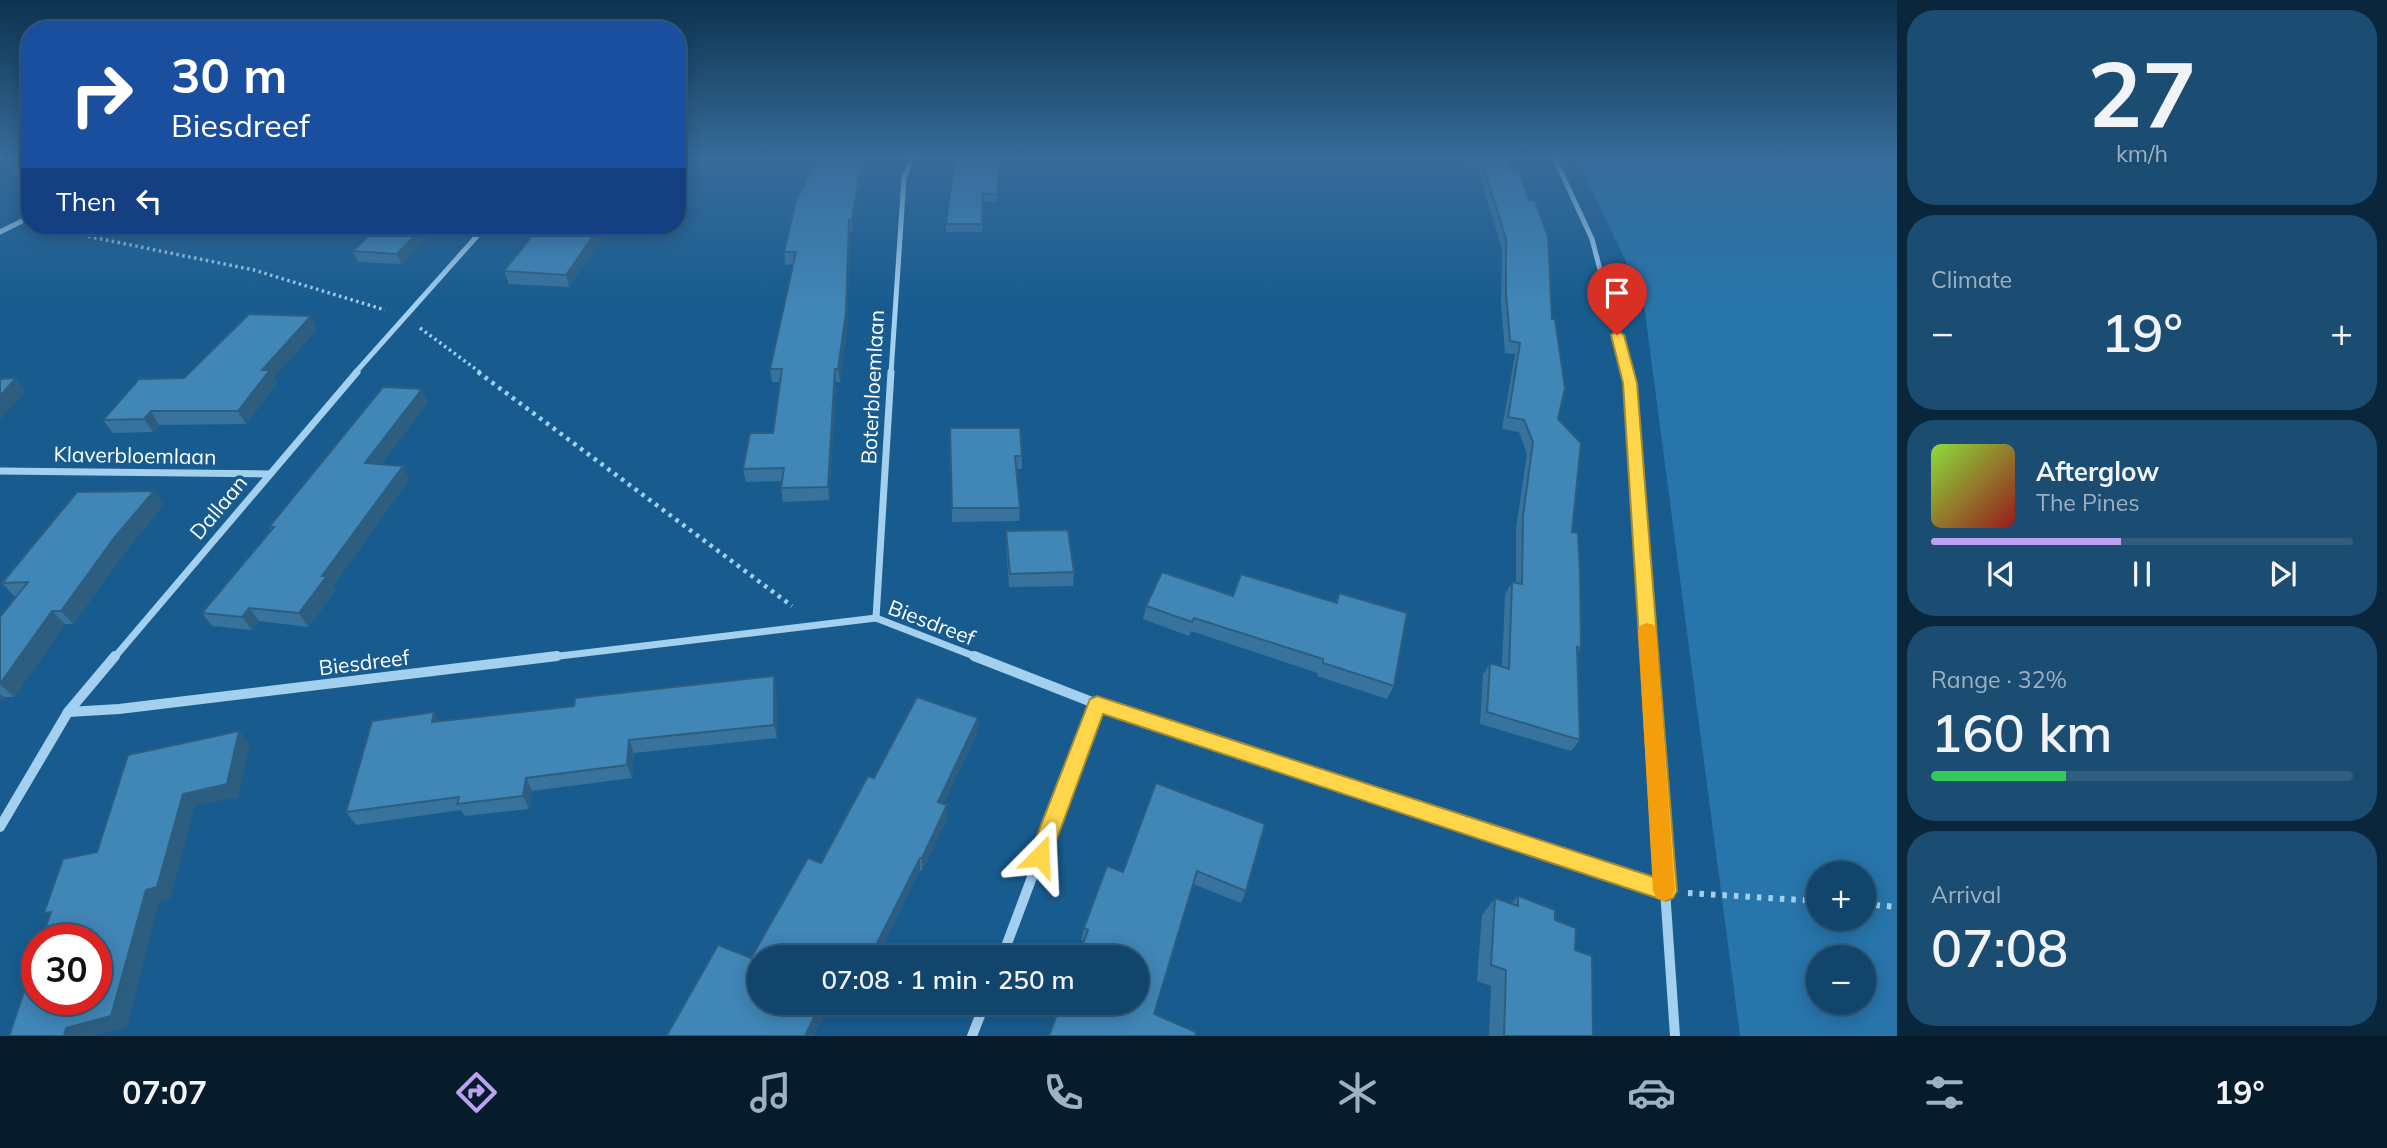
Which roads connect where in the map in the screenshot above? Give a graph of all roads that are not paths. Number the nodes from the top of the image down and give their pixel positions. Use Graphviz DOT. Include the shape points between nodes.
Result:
graph roads {
  1 [pos="902,207"];
  2 [pos="1577,207"];
  3 [pos="21,222"];
  4 [pos="0,232"];
  5 [pos="478,235"];
  6 [pos="0,471"];
  7 [pos="269,474"];
  8 [pos="876,618"];
  9 [pos="1097,704"];
  10 [pos="68,712"];
  11 [pos="0,827"];
  12 [pos="1666,891"];
  13 [pos="1007,945"];
  14 [pos="980,1015"];
  15 [pos="972,1036"];
  16 [pos="1675,1036"];
  1 -- 8 [label="street, Boterbloemlaan"];
  2 -- 12 [label="street" via="1592,239 1630,383"];
  3 -- 4 [label="street"];
  5 -- 7 [label="street, Dallaan"];
  6 -- 7 [label="street, Klaverbloemlaan"];
  7 -- 10 [label="street, Dallaan"];
  8 -- 9 [label="street, Biesdreef"];
  8 -- 10 [label="street, Biesdreef"];
  9 -- 12 [label="street, Biesdreef"];
  9 -- 13 [label="street"];
  10 -- 11 [label="street, Dallaan"];
  12 -- 16 [label="street"];
  14 -- 15 [label="street"];
}
